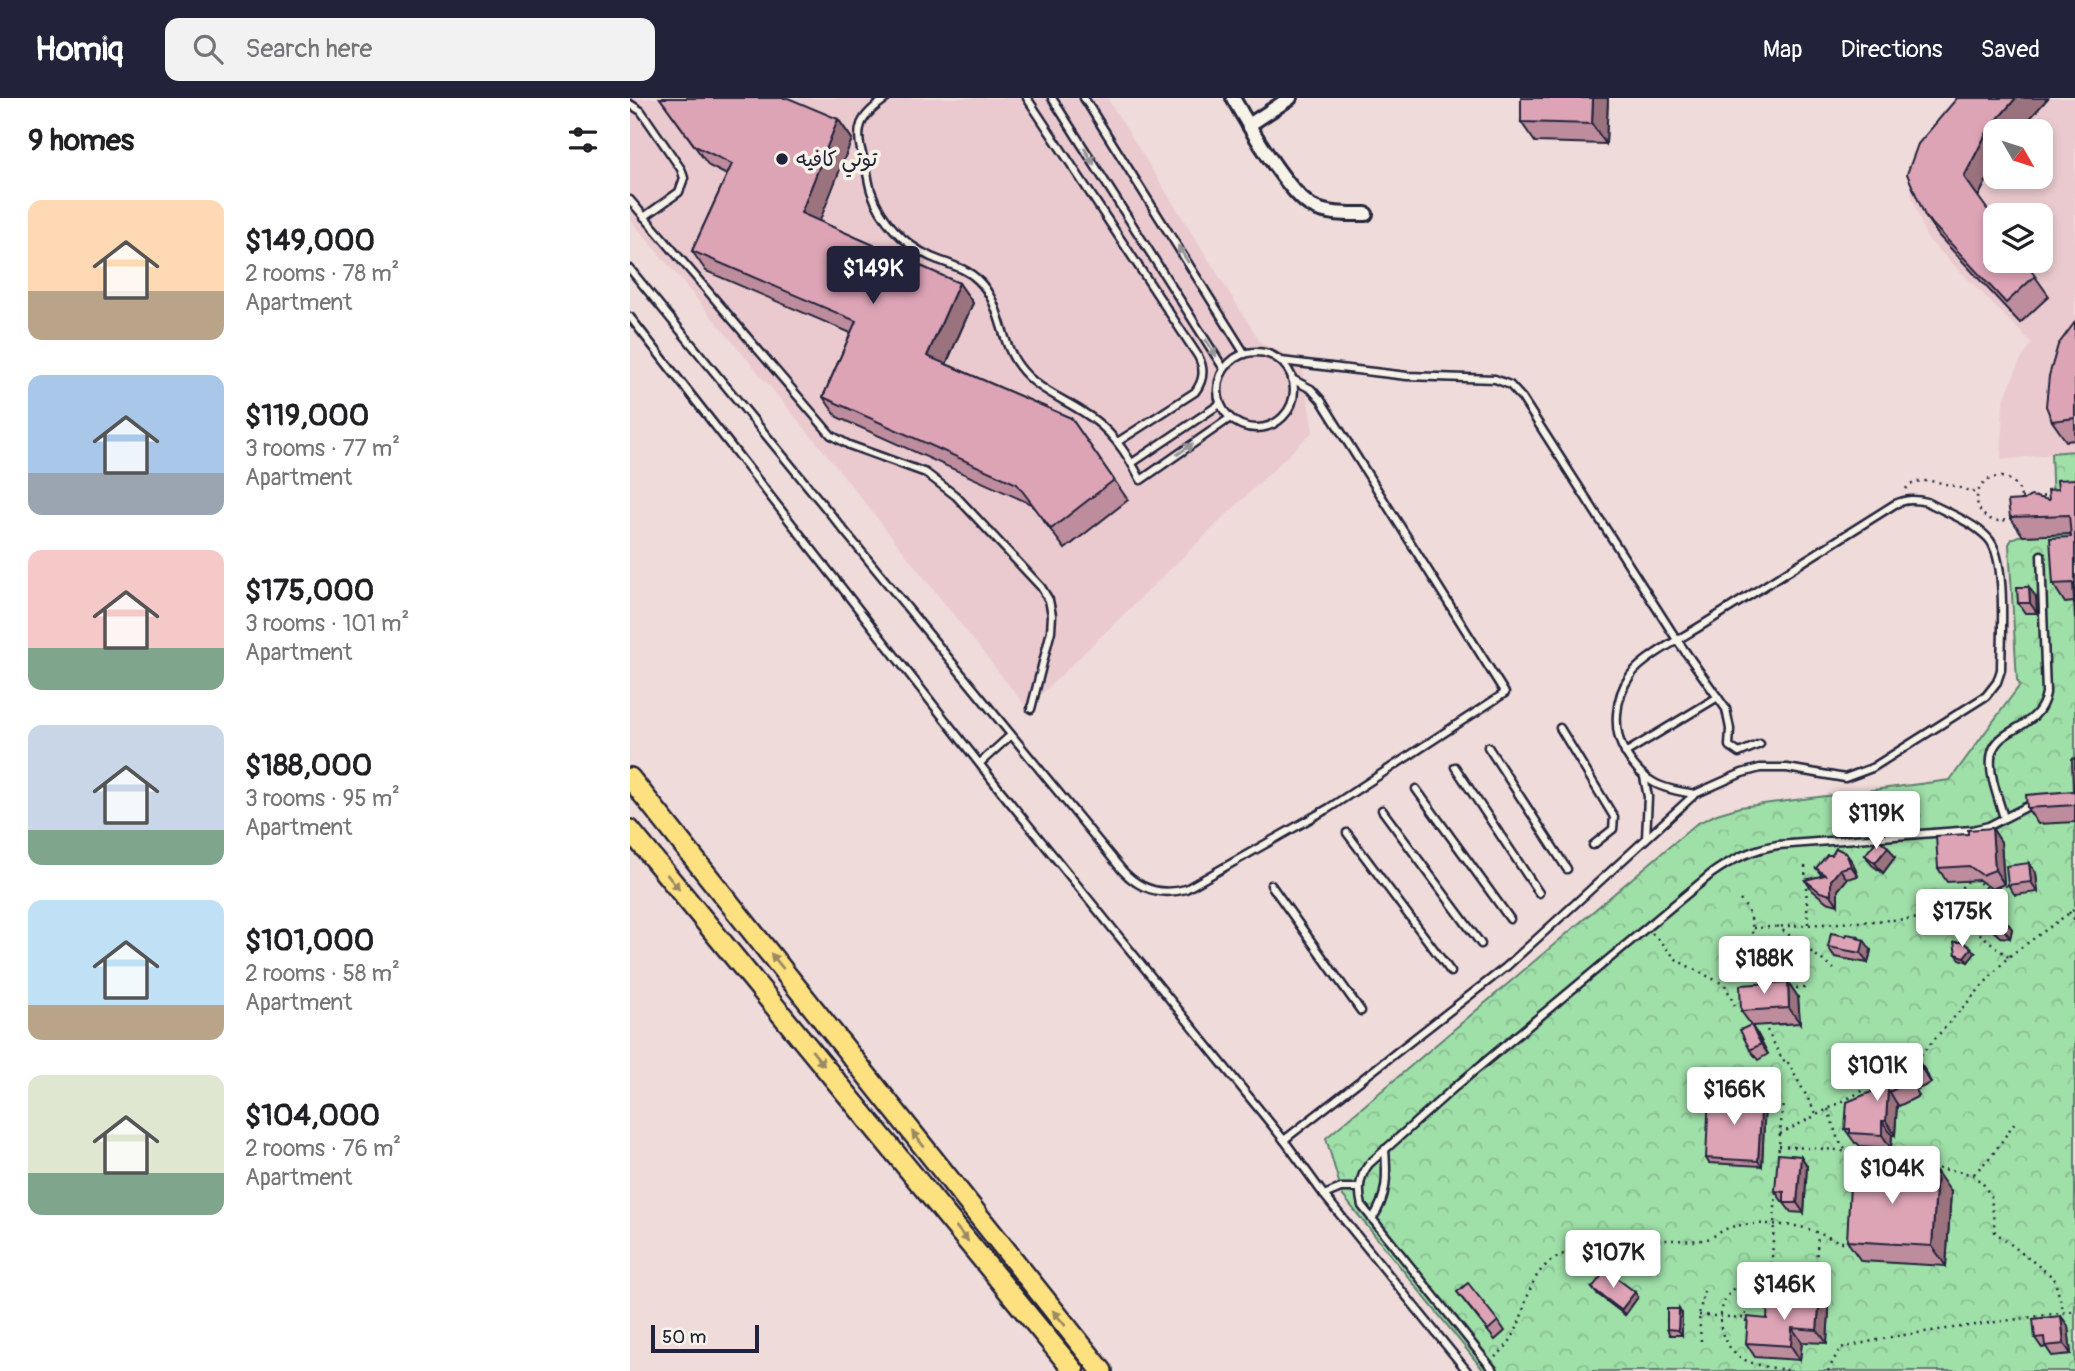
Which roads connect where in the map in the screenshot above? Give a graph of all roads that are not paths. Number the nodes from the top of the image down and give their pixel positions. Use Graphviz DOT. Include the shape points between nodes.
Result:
graph roads {
  1 [pos="887,98"];
  2 [pos="1027,98"];
  3 [pos="1052,98"];
  4 [pos="1084,98"];
  5 [pos="1233,98"];
  6 [pos="1290,98"];
  7 [pos="630,104"];
  8 [pos="1249,125"];
  9 [pos="630,200"];
  10 [pos="1366,214"];
  11 [pos="644,217"];
  12 [pos="630,269"];
  13 [pos="630,317"];
  14 [pos="1245,354"];
  15 [pos="1280,361"];
  16 [pos="1224,369"];
  17 [pos="1293,379"];
  18 [pos="1220,404"];
  19 [pos="1230,418"];
  20 [pos="1119,441"];
  21 [pos="1132,463"];
  22 [pos="2041,555"];
  23 [pos="1677,640"];
  24 [pos="1718,697"];
  25 [pos="1031,709"];
  26 [pos="1560,728"];
  27 [pos="1012,735"];
  28 [pos="1760,744"];
  29 [pos="1488,747"];
  30 [pos="1625,753"];
  31 [pos="980,764"];
  32 [pos="1455,767"];
  33 [pos="1644,777"];
  34 [pos="630,778"];
  35 [pos="1416,789"];
  36 [pos="1695,794"];
  37 [pos="2038,802"];
  38 [pos="1382,810"];
  39 [pos="2004,818"];
  40 [pos="630,830"];
  41 [pos="1347,833"];
  42 [pos="1646,839"];
  43 [pos="1593,845"];
  44 [pos="1567,869"];
  45 [pos="1271,885"];
  46 [pos="1539,893"];
  47 [pos="1510,919"];
  48 [pos="1481,944"];
  49 [pos="1451,972"];
  50 [pos="1361,1011"];
  51 [pos="1284,1140"];
  52 [pos="1385,1149"];
  53 [pos="1359,1188"];
  54 [pos="1324,1195"];
  55 [pos="1372,1219"];
  56 [pos="1074,1371"];
  57 [pos="1102,1371"];
  58 [pos="1467,1371"];
  59 [pos="1494,1371"];
  1 -- 20 [label="lane" via="868,110 859,138 872,194 886,220 918,250 976,277 991,297 1005,342 1026,374"];
  2 -- 20 [label="lane" via="1203,367 1195,392"];
  3 -- 16 [label="lane, one-way"];
  14 -- 4 [label="lane, one-way"];
  5 -- 8 [label="street"];
  6 -- 8 [label="street"];
  7 -- 11 [label="lane" via="641,111 684,178 679,192"];
  8 -- 10 [label="street" via="1305,202 1330,213"];
  9 -- 11 [label="lane"];
  11 -- 25 [label="lane" via="824,428 840,441 937,480 1041,587 1052,623"];
  12 -- 27 [label="lane"];
  13 -- 31 [label="lane"];
  14 -- 15 [label="lane" via="1258,352"];
  14 -- 16 [label="lane"];
  15 -- 17 [label="lane"];
  15 -- 23 [label="lane" via="1408,376 1487,378 1510,385"];
  16 -- 18 [label="lane" via="1219,380"];
  17 -- 19 [label="lane" via="1288,411 1271,425 1249,428"];
  17 -- 27 [label="lane" via="1321,400 1505,693 1329,808 1176,892 1146,888 1129,877"];
  18 -- 19 [label="lane"];
  18 -- 21 [label="lane"];
  21 -- 19 [label="lane, one-way" via="1141,480"];
  20 -- 21 [label="lane"];
  22 -- 39 [label="lane" via="2046,693 2033,719 2003,736 1992,751"];
  23 -- 24 [label="lane"];
  23 -- 30 [label="lane" via="1636,670 1626,684 1616,716 1618,740"];
  23 -- 36 [label="lane" via="1905,499 1927,502 1978,530 1997,551 2001,670 1992,690 1979,701 1856,776 1834,778 1787,768 1760,768"];
  24 -- 28 [label="lane" via="1729,719 1732,750 1742,752"];
  24 -- 30 [label="lane"];
  26 -- 43 [label="lane" via="1614,817 1613,828"];
  27 -- 31 [label="lane"];
  29 -- 44 [label="lane"];
  30 -- 33 [label="lane"];
  31 -- 51 [label="lane"];
  32 -- 46 [label="lane"];
  33 -- 36 [label="lane" via="1664,789"];
  33 -- 42 [label="lane"];
  57 -- 34 [label="main road, one-way"];
  35 -- 47 [label="lane"];
  36 -- 42 [label="lane"];
  37 -- 39 [label="lane"];
  38 -- 48 [label="lane"];
  39 -- 52 [label="lane" via="1972,831 1763,847 1723,865"];
  40 -- 56 [label="main road, one-way"];
  41 -- 49 [label="lane"];
  42 -- 51 [label="lane" via="1506,967"];
  45 -- 50 [label="lane"];
  51 -- 54 [label="lane"];
  52 -- 53 [label="lane" via="1364,1171"];
  52 -- 55 [label="lane" via="1385,1192"];
  53 -- 54 [label="lane" via="1341,1188"];
  53 -- 55 [label="lane" via="1362,1206"];
  54 -- 58 [label="lane"];
  55 -- 59 [label="lane"];
}
